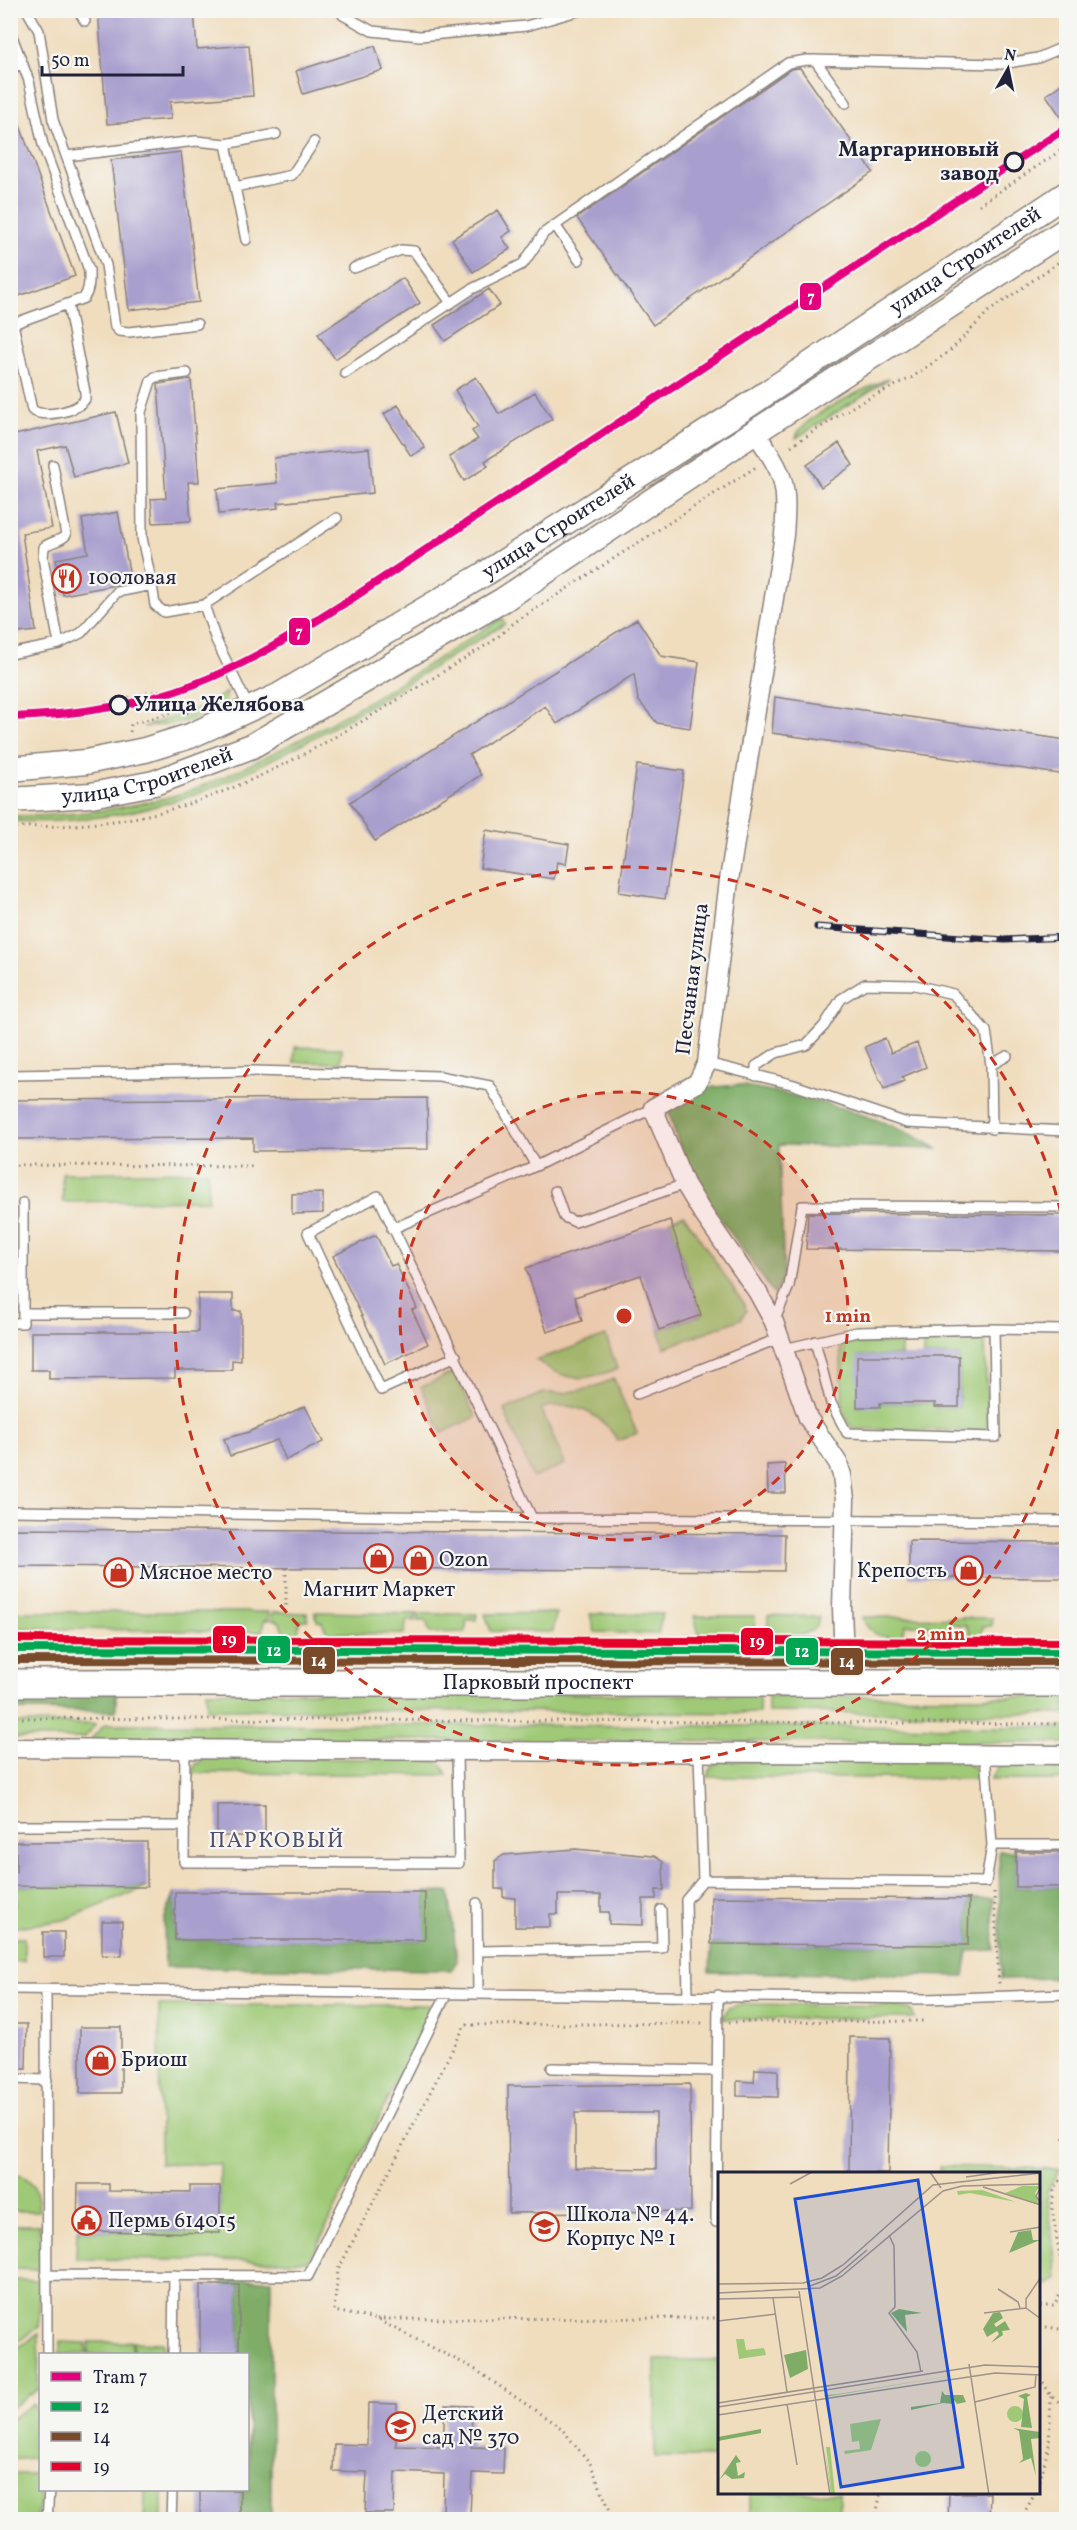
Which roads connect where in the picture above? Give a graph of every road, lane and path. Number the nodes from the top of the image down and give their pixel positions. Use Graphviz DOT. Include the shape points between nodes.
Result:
graph roads {
  1 [pos="27,10"];
  2 [pos="78,10"];
  3 [pos="341,10"];
  4 [pos="581,10"];
  5 [pos="1062,10"];
  6 [pos="85,21"];
  7 [pos="10,31"];
  8 [pos="1066,46"];
  9 [pos="816,60"];
  10 [pos="22,64"];
  11 [pos="10,68"];
  12 [pos="846,104"];
  13 [pos="1063,125"];
  14 [pos="276,134"];
  15 [pos="314,142"];
  16 [pos="226,144"];
  17 [pos="1066,147"];
  18 [pos="66,156"];
  19 [pos="235,187"];
  20 [pos="969,189"];
  21 [pos="1066,194"];
  22 [pos="979,205"];
  23 [pos="555,225"];
  24 [pos="1066,230"];
  25 [pos="246,240"];
  26 [pos="1066,258"];
  27 [pos="579,260"];
  28 [pos="354,268"];
  29 [pos="451,303"];
  30 [pos="68,305"];
  31 [pos="12,324"];
  32 [pos="197,324"];
  33 [pos="187,373"];
  34 [pos="345,373"];
  35 [pos="755,432"];
  36 [pos="791,446"];
  37 [pos="53,465"];
  38 [pos="337,518"];
  39 [pos="152,585"];
  40 [pos="204,604"];
  41 [pos="59,644"];
  42 [pos="10,654"];
  43 [pos="161,690"];
  44 [pos="88,707"];
  45 [pos="250,710"];
  46 [pos="190,714"];
  47 [pos="130,732"];
  48 [pos="10,769"];
  49 [pos="10,800"];
  50 [pos="1007,1056"];
  51 [pos="707,1063"];
  52 [pos="991,1065"];
  53 [pos="10,1075"];
  54 [pos="756,1076"];
  55 [pos="653,1108"];
  56 [pos="992,1129"];
  57 [pos="1066,1131"];
  58 [pos="10,1165"];
  59 [pos="254,1166"];
  60 [pos="536,1166"];
  61 [pos="686,1184"];
  62 [pos="555,1191"];
  63 [pos="23,1203"];
  64 [pos="1066,1207"];
  65 [pos="392,1229"];
  66 [pos="23,1313"];
  67 [pos="183,1313"];
  68 [pos="10,1323"];
  69 [pos="994,1329"];
  70 [pos="1066,1330"];
  71 [pos="779,1336"];
  72 [pos="815,1341"];
  73 [pos="456,1356"];
  74 [pos="637,1394"];
  75 [pos="10,1511"];
  76 [pos="532,1518"];
  77 [pos="844,1521"];
  78 [pos="1066,1521"];
  79 [pos="286,1568"];
  80 [pos="286,1606"];
  81 [pos="10,1649"];
  82 [pos="1066,1652"];
  83 [pos="845,1653"];
  84 [pos="10,1683"];
  85 [pos="1066,1683"];
  86 [pos="845,1685"];
  87 [pos="10,1718"];
  88 [pos="1066,1724"];
  89 [pos="10,1748"];
  90 [pos="185,1749"];
  91 [pos="457,1751"];
  92 [pos="699,1753"];
  93 [pos="985,1754"];
  94 [pos="1066,1755"];
  95 [pos="10,1826"];
  96 [pos="185,1826"];
  97 [pos="992,1845"];
  98 [pos="1066,1845"];
  99 [pos="703,1880"];
  100 [pos="986,1882"];
  101 [pos="477,1903"];
  102 [pos="661,1910"];
  103 [pos="478,1950"];
  104 [pos="10,1989"];
  105 [pos="46,1990"];
  106 [pos="447,1993"];
  107 [pos="478,1993"];
  108 [pos="1066,1994"];
  109 [pos="688,1995"];
  110 [pos="718,1995"];
  111 [pos="999,1997"];
  112 [pos="926,2021"];
  113 [pos="718,2022"];
  114 [pos="552,2068"];
  115 [pos="717,2071"];
  116 [pos="10,2079"];
  117 [pos="47,2080"];
  118 [pos="1066,2134"];
  119 [pos="1063,2139"];
  120 [pos="1066,2172"];
  121 [pos="716,2222"];
  122 [pos="46,2275"];
  123 [pos="174,2275"];
  124 [pos="1041,2306"];
  125 [pos="718,2318"];
  126 [pos="376,2319"];
  127 [pos="1041,2326"];
  128 [pos="1066,2330"];
  129 [pos="47,2353"];
  130 [pos="173,2353"];
  131 [pos="1041,2379"];
  132 [pos="1051,2396"];
  133 [pos="1066,2407"];
  134 [pos="1041,2477"];
  135 [pos="49,2491"];
  136 [pos="172,2491"];
  137 [pos="881,2494"];
  138 [pos="1035,2494"];
  139 [pos="47,2520"];
  140 [pos="171,2520"];
  141 [pos="614,2520"];
  142 [pos="875,2520"];
  143 [pos="1020,2520"];
  1 -- 18 [label="lane" via="39,31 53,120"];
  2 -- 6 [label="lane"];
  3 -- 4 [label="lane" via="343,15 372,31 420,36 526,26"];
  5 -- 8 [label="lane" via="1066,17"];
  7 -- 10 [label="lane"];
  8 -- 9 [label="lane" via="1038,58 1001,64"];
  9 -- 12 [label="lane"];
  9 -- 23 [label="lane" via="788,63"];
  10 -- 11 [label="lane"];
  10 -- 30 [label="lane" via="43,145 89,270 88,292"];
  13 -- 20 [label="path"];
  14 -- 16 [label="lane"];
  15 -- 19 [label="lane" via="292,175"];
  16 -- 18 [label="lane" via="196,141"];
  16 -- 19 [label="lane"];
  17 -- 22 [label="path"];
  18 -- 32 [label="lane" via="106,265 115,327 129,332"];
  19 -- 25 [label="lane"];
  21 -- 45 [label="main road, улица Строителей" via="732,416 505,560"];
  23 -- 27 [label="lane"];
  23 -- 29 [label="lane" via="544,233 523,264"];
  24 -- 35 [label="main road, улица Строителей"];
  26 -- 36 [label="path" via="988,312 950,351 911,378 857,405"];
  28 -- 29 [label="lane" via="400,250 414,250"];
  29 -- 34 [label="lane"];
  30 -- 31 [label="lane"];
  30 -- 31 [label="lane" via="85,392 85,399 76,408 47,413 32,410"];
  33 -- 39 [label="lane" via="155,377 141,412 142,537"];
  35 -- 49 [label="main road, улица Строителей" via="503,600 252,746 154,783 91,795"];
  35 -- 51 [label="street, Песчаная улица" via="783,476 784,535 729,880"];
  37 -- 41 [label="lane" via="66,534 44,547 43,558"];
  38 -- 40 [label="lane"];
  39 -- 40 [label="lane" via="155,605 164,612"];
  39 -- 41 [label="lane" via="117,592 81,633"];
  40 -- 45 [label="lane" via="216,640"];
  41 -- 42 [label="lane"];
  43 -- 44 [label="path"];
  45 -- 48 [label="main road, улица Строителей" via="146,750 86,762"];
  46 -- 47 [label="path" via="181,710 131,724"];
  50 -- 52 [label="lane"];
  51 -- 54 [label="lane"];
  51 -- 55 [label="street, Песчаная улица" via="697,1083"];
  52 -- 54 [label="lane" via="986,1032 953,994 915,985 866,984 841,999 806,1045 776,1053 756,1066"];
  52 -- 56 [label="lane"];
  53 -- 60 [label="lane" via="253,1071 440,1076 490,1086"];
  54 -- 56 [label="lane" via="907,1123"];
  55 -- 60 [label="lane"];
  55 -- 61 [label="street"];
  56 -- 57 [label="lane"];
  58 -- 59 [label="path"];
  60 -- 65 [label="lane"];
  61 -- 62 [label="lane" via="575,1222 564,1217"];
  61 -- 71 [label="street" via="757,1291"];
  63 -- 66 [label="lane"];
  64 -- 71 [label="lane" via="802,1206"];
  65 -- 73 [label="lane"];
  65 -- 73 [label="lane" via="378,1196 308,1233 381,1390"];
  66 -- 67 [label="lane"];
  66 -- 68 [label="lane" via="23,1323"];
  69 -- 70 [label="lane"];
  69 -- 72 [label="lane" via="856,1332"];
  69 -- 72 [label="lane" via="996,1437 847,1432 831,1403"];
  71 -- 72 [label="lane"];
  71 -- 74 [label="lane"];
  71 -- 77 [label="street" via="808,1418 838,1463 845,1492"];
  73 -- 76 [label="lane"];
  75 -- 76 [label="lane"];
  76 -- 77 [label="lane"];
  77 -- 78 [label="lane"];
  77 -- 83 [label="street"];
  79 -- 80 [label="path"];
  81 -- 83 [label="main road, Парковый проспект"];
  82 -- 83 [label="main road, Парковый проспект"];
  83 -- 86 [label="street"];
  84 -- 86 [label="main road, Парковый проспект"];
  85 -- 86 [label="main road, Парковый проспект"];
  87 -- 88 [label="path"];
  89 -- 90 [label="street"];
  90 -- 91 [label="street"];
  90 -- 96 [label="lane"];
  91 -- 92 [label="street"];
  91 -- 96 [label="lane" via="459,1863 184,1862"];
  92 -- 93 [label="street"];
  92 -- 99 [label="lane"];
  93 -- 94 [label="street"];
  93 -- 97 [label="lane"];
  95 -- 96 [label="lane"];
  97 -- 98 [label="lane"];
  97 -- 100 [label="lane"];
  99 -- 100 [label="lane"];
  99 -- 109 [label="lane" via="686,1900"];
  100 -- 111 [label="path" via="994,1883"];
  101 -- 103 [label="lane"];
  102 -- 103 [label="lane" via="662,1948"];
  103 -- 107 [label="lane"];
  104 -- 105 [label="lane"];
  105 -- 106 [label="lane"];
  105 -- 117 [label="lane"];
  106 -- 107 [label="lane"];
  106 -- 123 [label="lane" via="308,2276"];
  107 -- 109 [label="lane"];
  108 -- 111 [label="lane"];
  109 -- 110 [label="lane"];
  110 -- 111 [label="lane"];
  110 -- 113 [label="lane"];
  112 -- 113 [label="path"];
  113 -- 115 [label="lane"];
  113 -- 126 [label="path" via="465,2025 338,2270 334,2311"];
  114 -- 115 [label="lane"];
  115 -- 121 [label="lane"];
  116 -- 117 [label="lane"];
  117 -- 122 [label="lane"];
  118 -- 119 [label="path"];
  120 -- 124 [label="path" via="1054,2188 1052,2210 1065,2285 1054,2306"];
  122 -- 123 [label="lane"];
  122 -- 129 [label="lane"];
  123 -- 130 [label="lane"];
  125 -- 126 [label="path"];
  126 -- 141 [label="path" via="473,2368 561,2428 590,2463"];
  127 -- 128 [label="path"];
  131 -- 132 [label="path"];
  132 -- 133 [label="path"];
  132 -- 134 [label="path" via="1049,2445"];
  135 -- 139 [label="lane"];
  136 -- 140 [label="lane"];
  137 -- 142 [label="path"];
  138 -- 143 [label="path"];
}
